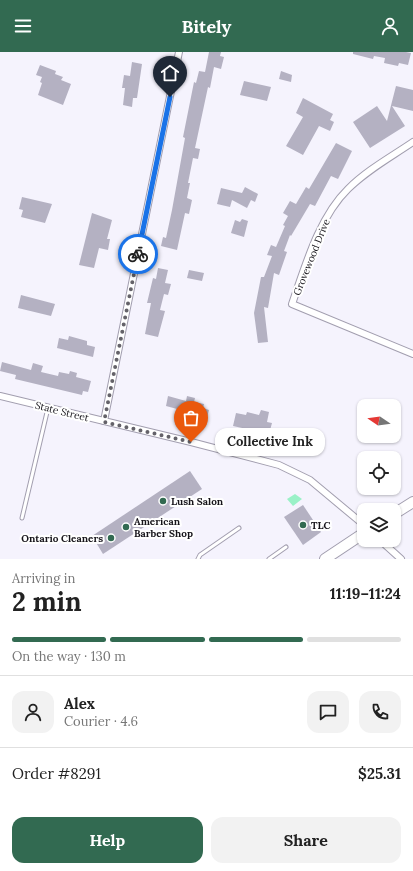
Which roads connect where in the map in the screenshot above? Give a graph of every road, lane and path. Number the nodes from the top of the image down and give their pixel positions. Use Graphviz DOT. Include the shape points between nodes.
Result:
graph roads {
  1 [pos="180,52"];
  2 [pos="413,142"];
  3 [pos="413,354"];
  4 [pos="0,396"];
  5 [pos="48,408"];
  6 [pos="104,422"];
  7 [pos="413,502"];
  8 [pos="401,510"];
  9 [pos="22,518"];
  10 [pos="357,519"];
  11 [pos="239,528"];
  12 [pos="357,538"];
  13 [pos="286,547"];
  14 [pos="388,547"];
  15 [pos="198,559"];
  16 [pos="269,559"];
  17 [pos="325,559"];
  18 [pos="401,559"];
  1 -- 6 [label="street"];
  2 -- 3 [label="street, Grovewood Drive" via="363,176 335,205 325,221 292,304"];
  4 -- 5 [label="street, State Street"];
  5 -- 6 [label="street, State Street"];
  5 -- 9 [label="lane"];
  6 -- 10 [label="street, State Street" via="279,465 310,480"];
  7 -- 8 [label="main road"];
  11 -- 15 [label="lane"];
  12 -- 17 [label="main road"];
  13 -- 16 [label="lane"];
  14 -- 18 [label="street"];
}
